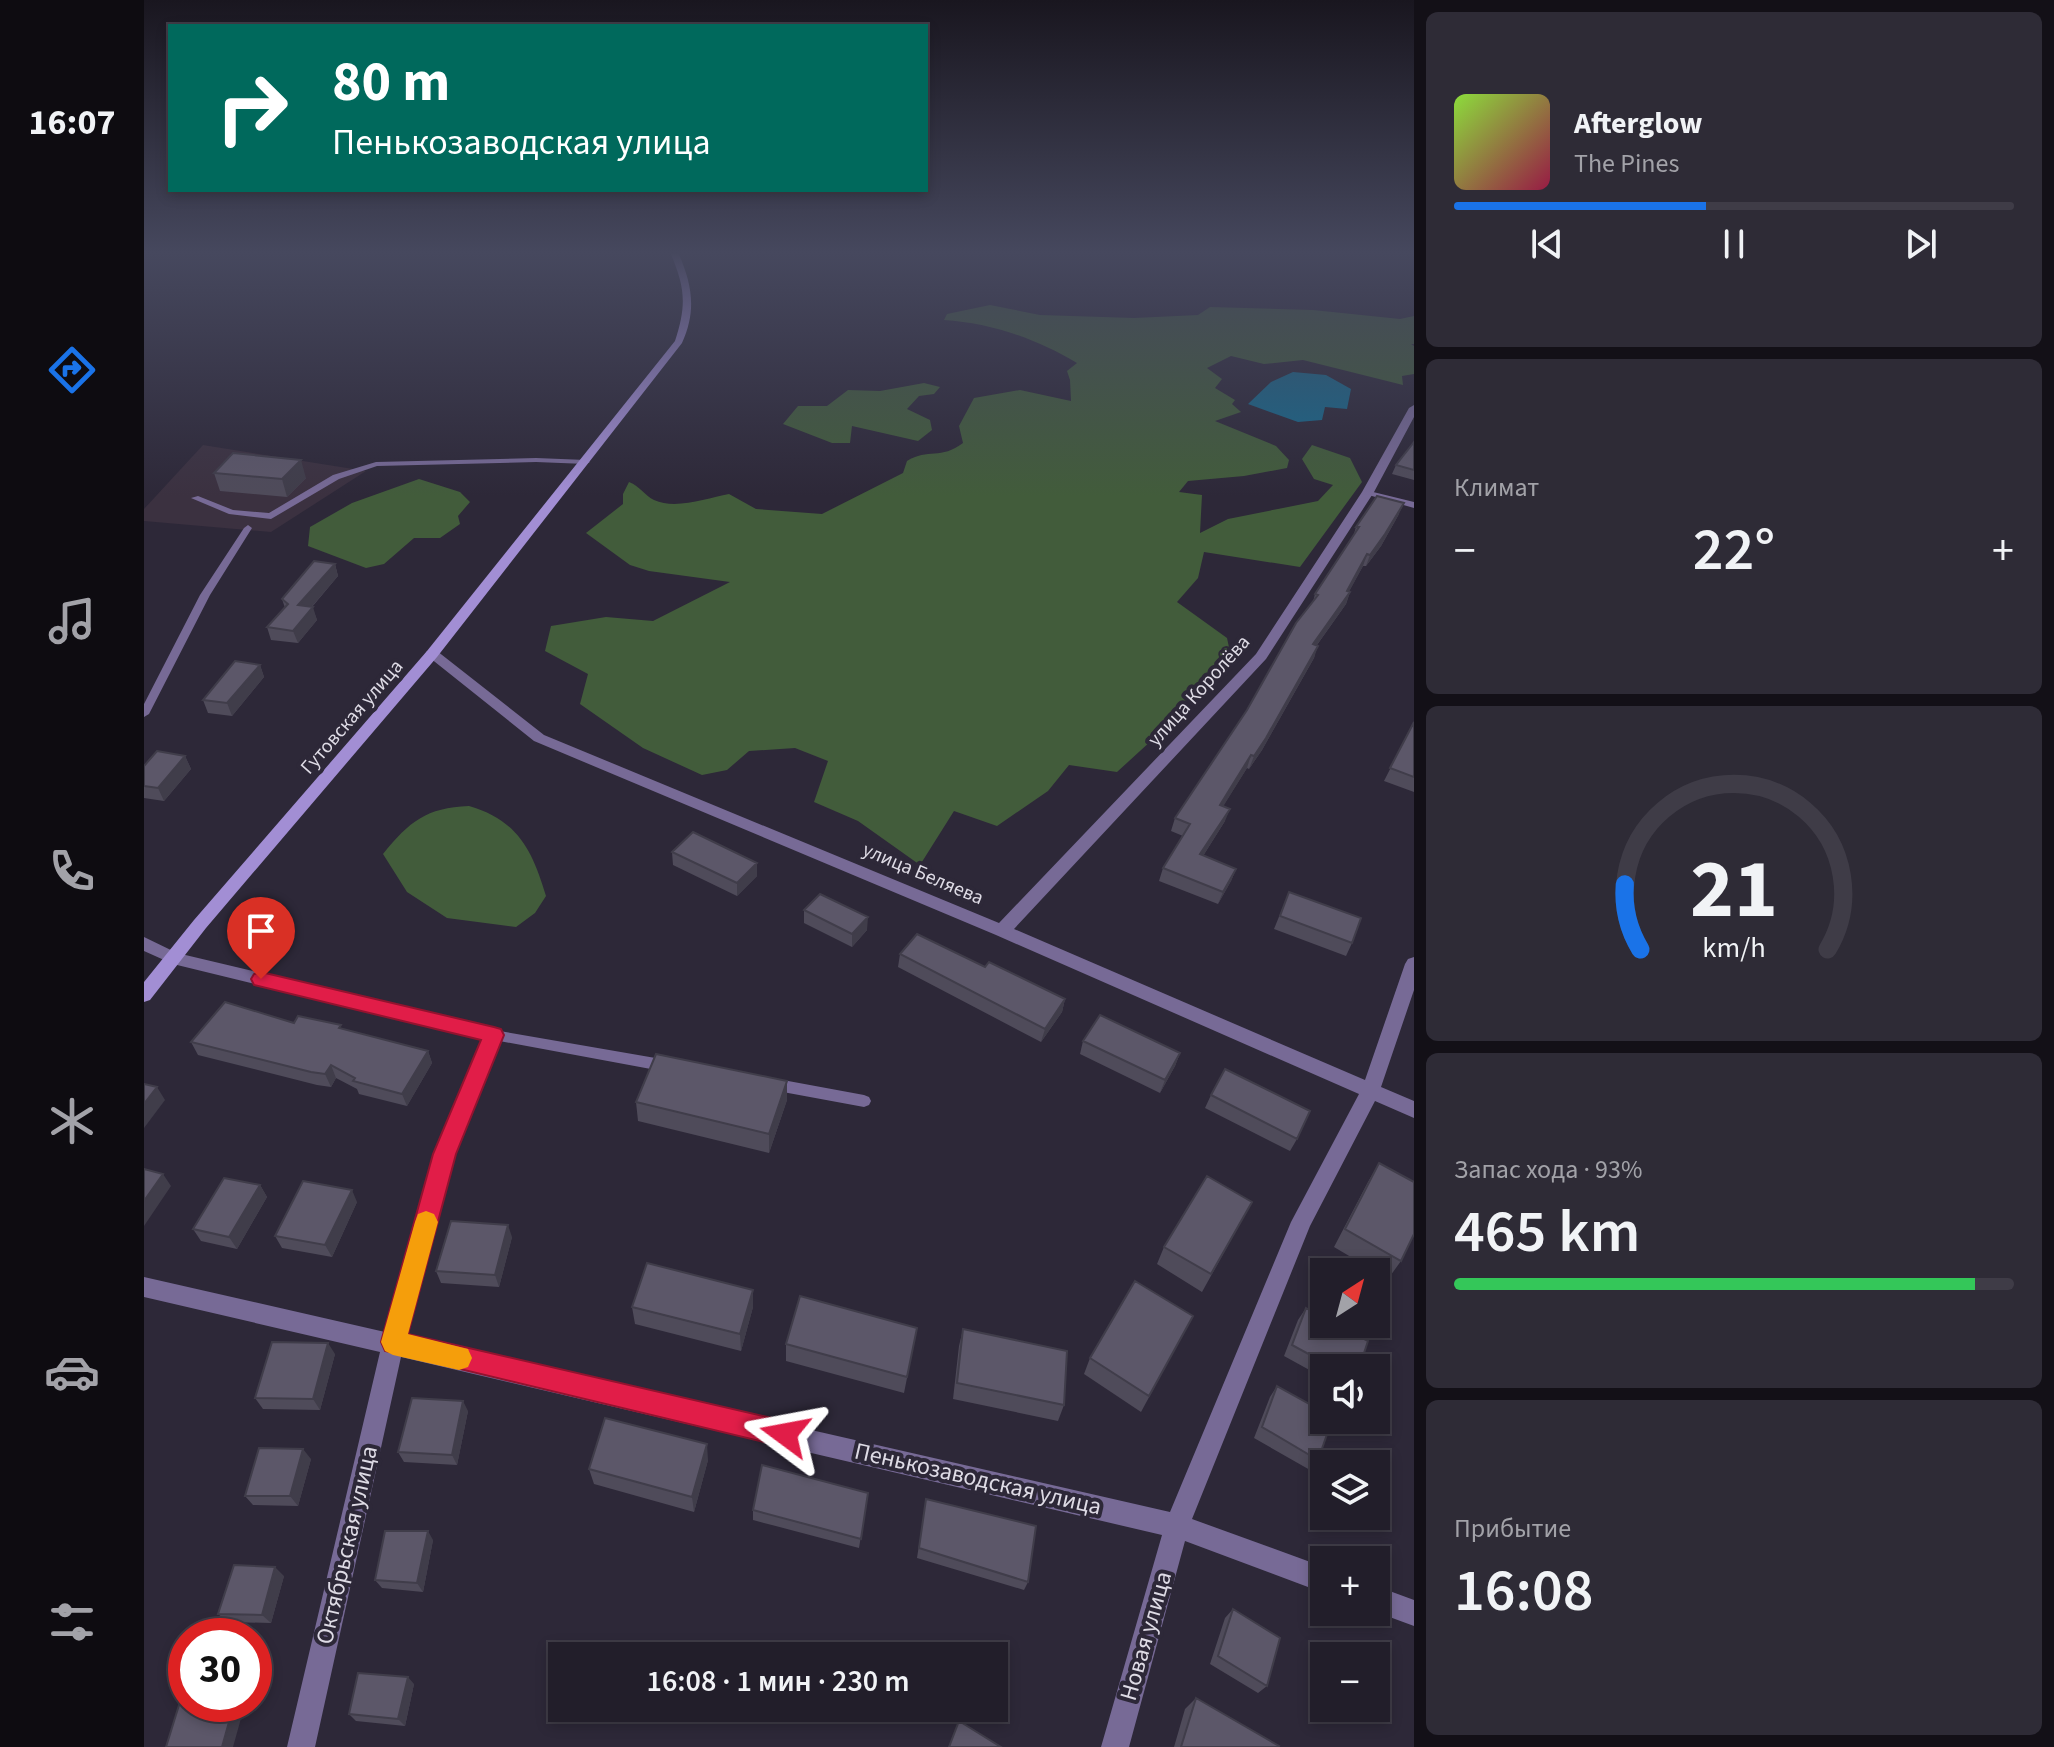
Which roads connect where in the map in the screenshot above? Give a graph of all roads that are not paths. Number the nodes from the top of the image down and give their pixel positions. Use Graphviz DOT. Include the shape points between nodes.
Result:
graph roads {
  1 [pos="682,334"];
  2 [pos="1414,408"];
  3 [pos="586,462"];
  4 [pos="1368,492"];
  5 [pos="195,498"];
  6 [pos="1414,505"];
  7 [pos="248,528"];
  8 [pos="432,654"];
  9 [pos="144,714"];
  10 [pos="1002,931"];
  11 [pos="144,943"];
  12 [pos="173,958"];
  13 [pos="1414,964"];
  14 [pos="144,995"];
  15 [pos="494,1035"];
  16 [pos="679,1068"];
  17 [pos="756,1082"];
  18 [pos="1371,1090"];
  19 [pos="864,1101"];
  20 [pos="1414,1110"];
  21 [pos="144,1287"];
  22 [pos="393,1342"];
  23 [pos="1177,1526"];
  24 [pos="1310,1575"];
  25 [pos="1390,1604"];
  26 [pos="1414,1613"];
  27 [pos="301,1747"];
  28 [pos="1115,1747"];
  1 -- 3 [label="street, Гутовская улица"];
  2 -- 4 [label="street, улица Королёва"];
  3 -- 5 [label="lane" via="376,464 336,477 271,516 232,512"];
  3 -- 8 [label="street, Гутовская улица"];
  4 -- 6 [label="lane"];
  4 -- 10 [label="street, улица Королёва" via="1261,656"];
  7 -- 9 [label="lane" via="205,595"];
  8 -- 10 [label="street, улица Беляева" via="539,738"];
  8 -- 12 [label="street, Гутовская улица"];
  10 -- 18 [label="street, улица Беляева"];
  11 -- 12 [label="street"];
  12 -- 14 [label="street, Гутовская улица"];
  12 -- 15 [label="street"];
  13 -- 18 [label="street, Новая улица"];
  15 -- 16 [label="lane"];
  15 -- 22 [label="street" via="444,1154"];
  17 -- 19 [label="lane"];
  18 -- 20 [label="street, улица Беляева"];
  18 -- 23 [label="street, Новая улица" via="1301,1222"];
  21 -- 22 [label="street, Пенькозаводская улица"];
  22 -- 23 [label="street, Пенькозаводская улица"];
  22 -- 27 [label="street, Октябрьская улица"];
  23 -- 24 [label="street, Пенькозаводская улица"];
  23 -- 28 [label="street, Новая улица"];
  25 -- 26 [label="street"];
}
